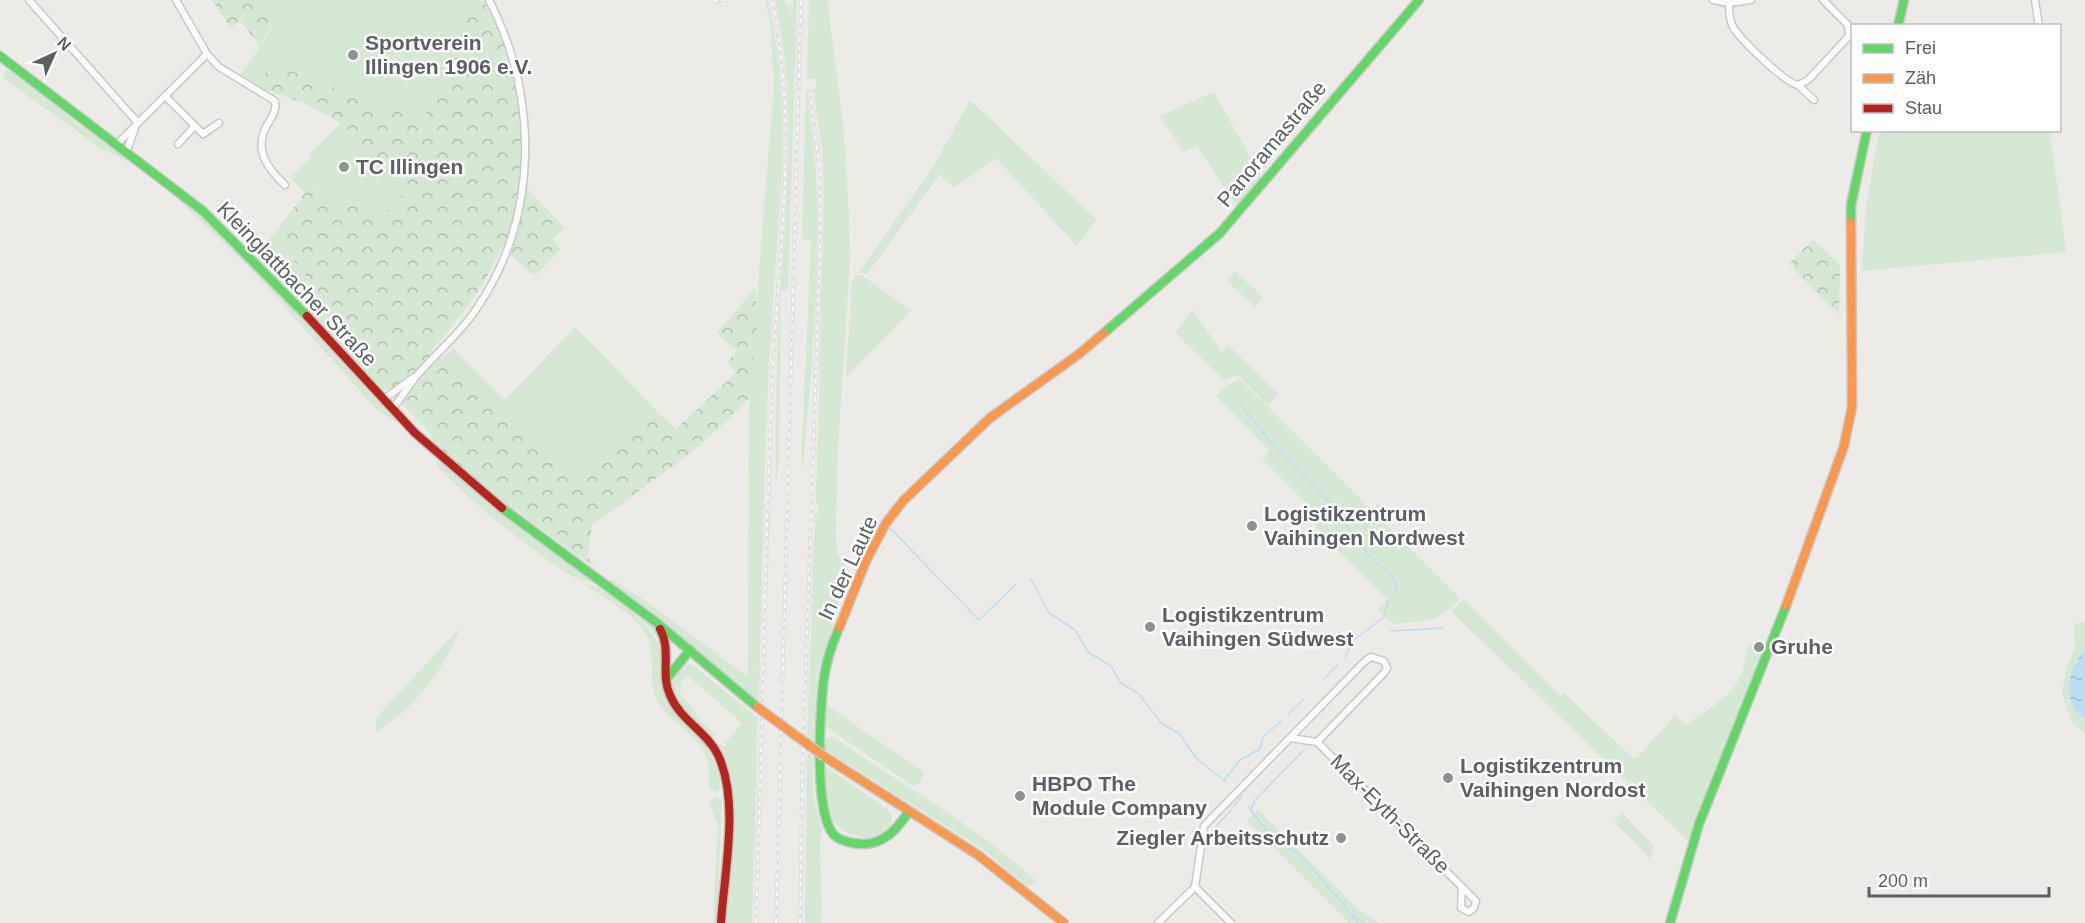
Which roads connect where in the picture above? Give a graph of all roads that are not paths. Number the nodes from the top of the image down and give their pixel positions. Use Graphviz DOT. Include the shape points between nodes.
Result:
graph roads {
  1 [pos="29,0"];
  2 [pos="176,0"];
  3 [pos="489,0"];
  4 [pos="1419,0"];
  5 [pos="1713,0"];
  6 [pos="1752,0"];
  7 [pos="1823,0"];
  8 [pos="1902,0"];
  9 [pos="2035,0"];
  10 [pos="1729,3"];
  11 [pos="1898,24"];
  12 [pos="2039,24"];
  13 [pos="207,54"];
  14 [pos="0,56"];
  15 [pos="1798,85"];
  16 [pos="165,96"];
  17 [pos="1814,100"];
  18 [pos="219,123"];
  19 [pos="137,125"];
  20 [pos="195,126"];
  21 [pos="1867,132"];
  22 [pos="178,144"];
  23 [pos="116,145"];
  24 [pos="126,153"];
  25 [pos="285,185"];
  26 [pos="1142,300"];
  27 [pos="417,375"];
  28 [pos="383,400"];
  29 [pos="392,409"];
  30 [pos="657,623"];
  31 [pos="688,648"];
  32 [pos="669,658"];
  33 [pos="666,678"];
  34 [pos="1290,738"];
  35 [pos="1317,742"];
  36 [pos="909,811"];
  37 [pos="1462,886"];
  38 [pos="1195,887"];
  39 [pos="721,923"];
  40 [pos="1064,923"];
  41 [pos="1158,923"];
  42 [pos="1231,923"];
  43 [pos="1670,923"];
  1 -- 19 [label="street"];
  2 -- 13 [label="street"];
  3 -- 27 [label="street" via="514,60 522,100 526,162 521,199 489,289 462,328"];
  4 -- 26 [label="street, Panoramastraße" via="1232,220"];
  5 -- 10 [label="street"];
  6 -- 10 [label="street"];
  7 -- 15 [label="street" via="1848,25 1849,36 1808,80"];
  8 -- 11 [label="street"];
  9 -- 12 [label="street"];
  10 -- 15 [label="street" via="1730,20 1738,33 1785,79"];
  13 -- 16 [label="street"];
  13 -- 25 [label="street" via="235,79 275,101 262,148 266,165"];
  14 -- 23 [label="street, Kleinglattbacher Straße"];
  15 -- 17 [label="street"];
  16 -- 19 [label="street"];
  16 -- 20 [label="street"];
  18 -- 20 [label="street" via="203,134"];
  19 -- 23 [label="street"];
  19 -- 24 [label="street"];
  20 -- 22 [label="street"];
  21 -- 43 [label="street" via="1854,186 1850,254 1852,406 1844,446 1813,537 1699,824"];
  23 -- 24 [label="street, Kleinglattbacher Straße"];
  24 -- 28 [label="street, Kleinglattbacher Straße" via="234,240"];
  26 -- 36 [label="street, In der Laute" via="1079,354 1024,391 957,447 903,501 866,561 831,647 825,675 820,789 834,835 852,844 882,841"];
  27 -- 28 [label="street"];
  27 -- 29 [label="street"];
  28 -- 29 [label="street, Kleinglattbacher Straße"];
  29 -- 30 [label="street, Kleinglattbacher Straße" via="483,494"];
  30 -- 31 [label="street, Kleinglattbacher Straße"];
  30 -- 32 [label="street" via="668,643"];
  31 -- 32 [label="street"];
  31 -- 33 [label="street"];
  31 -- 36 [label="street, Kleinglattbacher Straße, bridge" via="757,707"];
  32 -- 33 [label="street"];
  33 -- 39 [label="street" via="670,696 716,752 725,774"];
  34 -- 35 [label="street"];
  34 -- 35 [label="street" via="1365,661 1379,657 1387,668 1384,673"];
  34 -- 38 [label="street" via="1204,826"];
  35 -- 37 [label="street, Max-Eyth-Straße"];
  36 -- 40 [label="street, Kleinglattbacher Straße" via="1000,870"];
  38 -- 41 [label="street"];
  38 -- 42 [label="street"];
}
